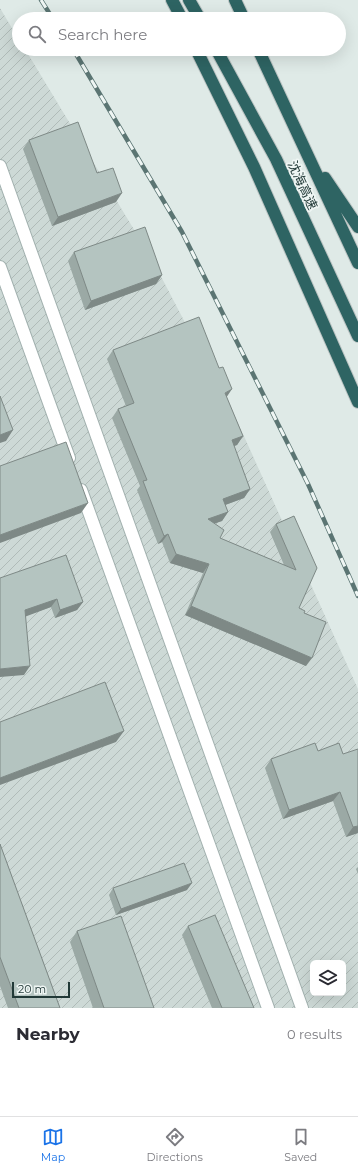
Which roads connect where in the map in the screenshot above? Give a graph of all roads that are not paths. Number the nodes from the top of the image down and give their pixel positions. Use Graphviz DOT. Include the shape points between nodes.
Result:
graph roads {
  1 [pos="172,0"];
  2 [pos="189,0"];
  3 [pos="235,0"];
  4 [pos="178,12"];
  5 [pos="196,12"];
  6 [pos="241,12"];
  7 [pos="199,56"];
  8 [pos="220,56"];
  9 [pos="261,56"];
  10 [pos="304,147"];
  11 [pos="0,166"];
  12 [pos="358,227"];
  13 [pos="358,263"];
  14 [pos="0,267"];
  15 [pos="358,336"];
  16 [pos="358,402"];
  17 [pos="268,1008"];
  18 [pos="302,1008"];
  1 -- 4 [label="highway"];
  2 -- 5 [label="highway"];
  3 -- 6 [label="highway"];
  7 -- 16 [label="highway" via="254,167"];
  8 -- 15 [label="highway, 沈海高速" via="276,159"];
  9 -- 10 [label="highway, 沈海高速"];
  10 -- 12 [label="highway"];
  10 -- 13 [label="highway, 沈海高速"];
  11 -- 18 [label="lane"];
  14 -- 17 [label="lane"];
}
